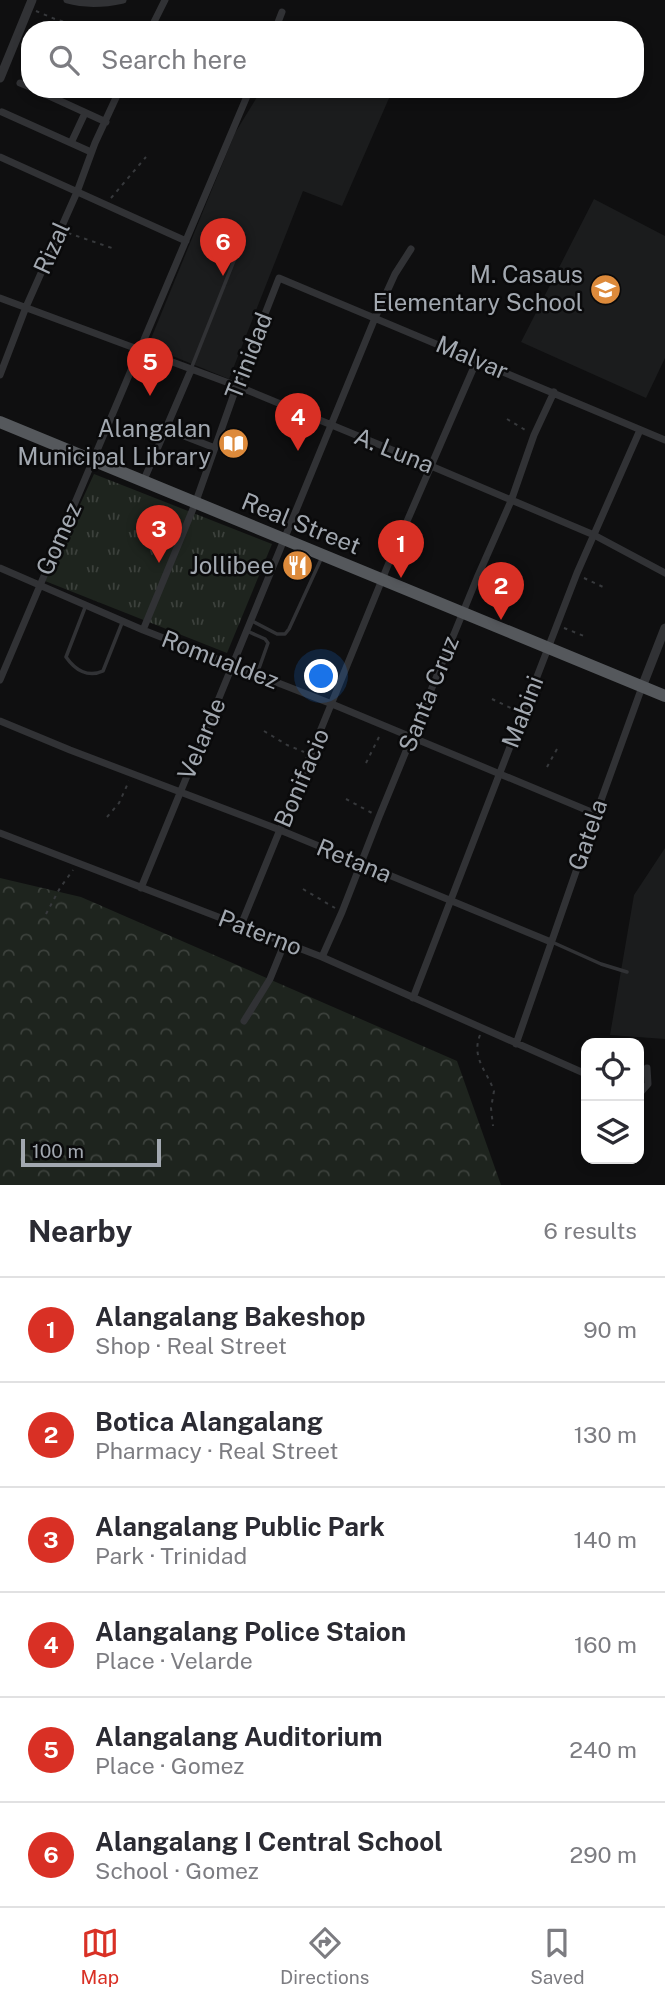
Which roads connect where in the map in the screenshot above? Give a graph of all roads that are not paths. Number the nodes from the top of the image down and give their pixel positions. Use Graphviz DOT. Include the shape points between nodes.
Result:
graph roads {
  1 [pos="67,0"];
  2 [pos="123,0"];
  3 [pos="165,0"];
  4 [pos="30,4"];
  5 [pos="282,12"];
  6 [pos="23,21"];
  7 [pos="154,21"];
  8 [pos="278,21"];
  9 [pos="21,26"];
  10 [pos="0,78"];
  11 [pos="53,98"];
  12 [pos="116,98"];
  13 [pos="246,98"];
  14 [pos="2,112"];
  15 [pos="85,113"];
  16 [pos="106,122"];
  17 [pos="71,143"];
  18 [pos="91,152"];
  19 [pos="0,157"];
  20 [pos="77,192"];
  21 [pos="186,241"];
  22 [pos="239,248"];
  23 [pos="411,249"];
  24 [pos="279,278"];
  25 [pos="0,298"];
  26 [pos="26,307"];
  27 [pos="375,318"];
  28 [pos="140,350"];
  29 [pos="477,360"];
  30 [pos="191,370"];
  31 [pos="0,375"];
  32 [pos="237,386"];
  33 [pos="554,392"];
  34 [pos="0,422"];
  35 [pos="331,425"];
  36 [pos="166,429"];
  37 [pos="640,430"];
  38 [pos="665,440"];
  39 [pos="215,448"];
  40 [pos="93,461"];
  41 [pos="431,466"];
  42 [pos="143,482"];
  43 [pos="511,501"];
  44 [pos="195,504"];
  45 [pos="594,535"];
  46 [pos="284,539"];
  47 [pos="323,555"];
  48 [pos="0,568"];
  49 [pos="665,573"];
  50 [pos="383,579"];
  51 [pos="39,585"];
  52 [pos="86,605"];
  53 [pos="462,612"];
  54 [pos="123,621"];
  55 [pos="251,621"];
  56 [pos="665,628"];
  57 [pos="143,630"];
  58 [pos="247,631"];
  59 [pos="548,648"];
  60 [pos="234,664"];
  61 [pos="257,674"];
  62 [pos="0,680"];
  63 [pos="642,687"];
  64 [pos="665,696"];
  65 [pos="332,704"];
  66 [pos="0,721"];
  67 [pos="411,737"];
  68 [pos="499,774"];
  69 [pos="180,792"];
  70 [pos="596,814"];
  71 [pos="280,830"];
  72 [pos="0,833"];
  73 [pos="360,863"];
  74 [pos="141,888"];
  75 [pos="451,901"];
  76 [pos="241,925"];
  77 [pos="285,942"];
  78 [pos="551,942"];
  79 [pos="322,957"];
  80 [pos="627,972"];
  81 [pos="413,998"];
  82 [pos="244,1021"];
  83 [pos="516,1044"];
  84 [pos="647,1068"];
  85 [pos="581,1072"];
  86 [pos="644,1089"];
  1 -- 2 [label="street" via="108,4"];
  3 -- 7 [label="street"];
  4 -- 6 [label="street"];
  5 -- 8 [label="street"];
  9 -- 10 [label="street"];
  11 -- 15 [label="street"];
  12 -- 16 [label="street, Rizal"];
  13 -- 21 [label="street, Gomez"];
  14 -- 17 [label="street"];
  15 -- 16 [label="street"];
  15 -- 17 [label="street"];
  16 -- 18 [label="street, Rizal"];
  17 -- 18 [label="street"];
  18 -- 20 [label="street, Rizal"];
  19 -- 20 [label="street"];
  20 -- 21 [label="street"];
  20 -- 26 [label="street, Rizal"];
  21 -- 28 [label="street, Gomez"];
  22 -- 30 [label="lane"];
  23 -- 27 [label="street, Velarde"];
  24 -- 27 [label="street, Malvar"];
  24 -- 32 [label="street, Trinidad"];
  25 -- 26 [label="street, A. Luna"];
  26 -- 28 [label="street, A. Luna"];
  26 -- 31 [label="street, Rizal"];
  27 -- 29 [label="street, Malvar"];
  27 -- 35 [label="street, Velarde"];
  28 -- 30 [label="street, A. Luna"];
  28 -- 40 [label="street, Gomez"];
  29 -- 33 [label="street, Malvar"];
  29 -- 41 [label="street, Bonifacio"];
  30 -- 32 [label="street, A. Luna"];
  30 -- 36 [label="street"];
  32 -- 35 [label="street, A. Luna"];
  32 -- 39 [label="street, Trinidad"];
  33 -- 37 [label="street, Malvar"];
  33 -- 43 [label="street, Santa Cruz"];
  34 -- 40 [label="highway, Real Street"];
  35 -- 41 [label="street, A. Luna"];
  35 -- 46 [label="street, Velarde"];
  36 -- 39 [label="street"];
  36 -- 42 [label="street"];
  37 -- 38 [label="street, Malvar"];
  37 -- 45 [label="street, Mabini"];
  39 -- 44 [label="street, Trinidad"];
  40 -- 42 [label="highway, Real Street"];
  40 -- 51 [label="street, Gomez"];
  41 -- 43 [label="street, A. Luna"];
  41 -- 50 [label="street, Bonifacio"];
  42 -- 44 [label="highway, Real Street"];
  43 -- 45 [label="street, A. Luna"];
  43 -- 53 [label="street, Santa Cruz"];
  44 -- 46 [label="highway, Real Street"];
  44 -- 57 [label="street, Trinidad"];
  45 -- 49 [label="street, A. Luna"];
  45 -- 59 [label="street, Mabini"];
  46 -- 47 [label="highway, Real Street"];
  46 -- 55 [label="street, Velarde"];
  47 -- 50 [label="highway, Real Street"];
  47 -- 55 [label="lane" via="285,634"];
  48 -- 51 [label="street, Romualdez"];
  50 -- 53 [label="highway, Real Street"];
  50 -- 65 [label="street, Bonifacio"];
  51 -- 52 [label="street, Romualdez"];
  51 -- 62 [label="street, Gomez"];
  52 -- 54 [label="street, Romualdez"];
  52 -- 54 [label="lane" via="66,657 83,673 103,671"];
  53 -- 59 [label="highway, Real Street"];
  53 -- 67 [label="street, Santa Cruz"];
  54 -- 57 [label="street, Romualdez"];
  55 -- 58 [label="street, Velarde"];
  56 -- 63 [label="street, Gatela"];
  57 -- 60 [label="street, Romualdez"];
  58 -- 60 [label="street, Velarde"];
  58 -- 61 [label="lane" via="268,643"];
  59 -- 63 [label="highway, Real Street"];
  59 -- 68 [label="street, Mabini"];
  60 -- 61 [label="street, Romualdez"];
  60 -- 69 [label="street, Velarde"];
  61 -- 65 [label="street, Romualdez"];
  63 -- 64 [label="highway, Real Street"];
  63 -- 70 [label="street, Gatela"];
  65 -- 67 [label="street, Romualdez"];
  65 -- 71 [label="street, Bonifacio"];
  66 -- 69 [label="street, Retana"];
  67 -- 68 [label="street, Romualdez"];
  67 -- 73 [label="street, Santa Cruz"];
  68 -- 70 [label="street, Romualdez"];
  68 -- 75 [label="street, Mabini"];
  69 -- 71 [label="street, Retana"];
  69 -- 74 [label="street, Velarde"];
  70 -- 78 [label="street, Gatela"];
  71 -- 73 [label="street, Retana"];
  71 -- 76 [label="street, Bonifacio"];
  72 -- 74 [label="street, Paterno"];
  73 -- 75 [label="street, Retana"];
  73 -- 79 [label="street, Santa Cruz"];
  74 -- 76 [label="street, Paterno"];
  75 -- 78 [label="street, Retana"];
  75 -- 81 [label="street, Mabini"];
  76 -- 77 [label="street, Paterno"];
  77 -- 79 [label="street, Paterno"];
  77 -- 82 [label="street" via="270,979"];
  78 -- 80 [label="lane"];
  78 -- 83 [label="street, Gatela"];
  79 -- 81 [label="street, Paterno"];
  81 -- 83 [label="street, Paterno"];
  83 -- 85 [label="street, Paterno"];
  84 -- 86 [label="street"];
}
